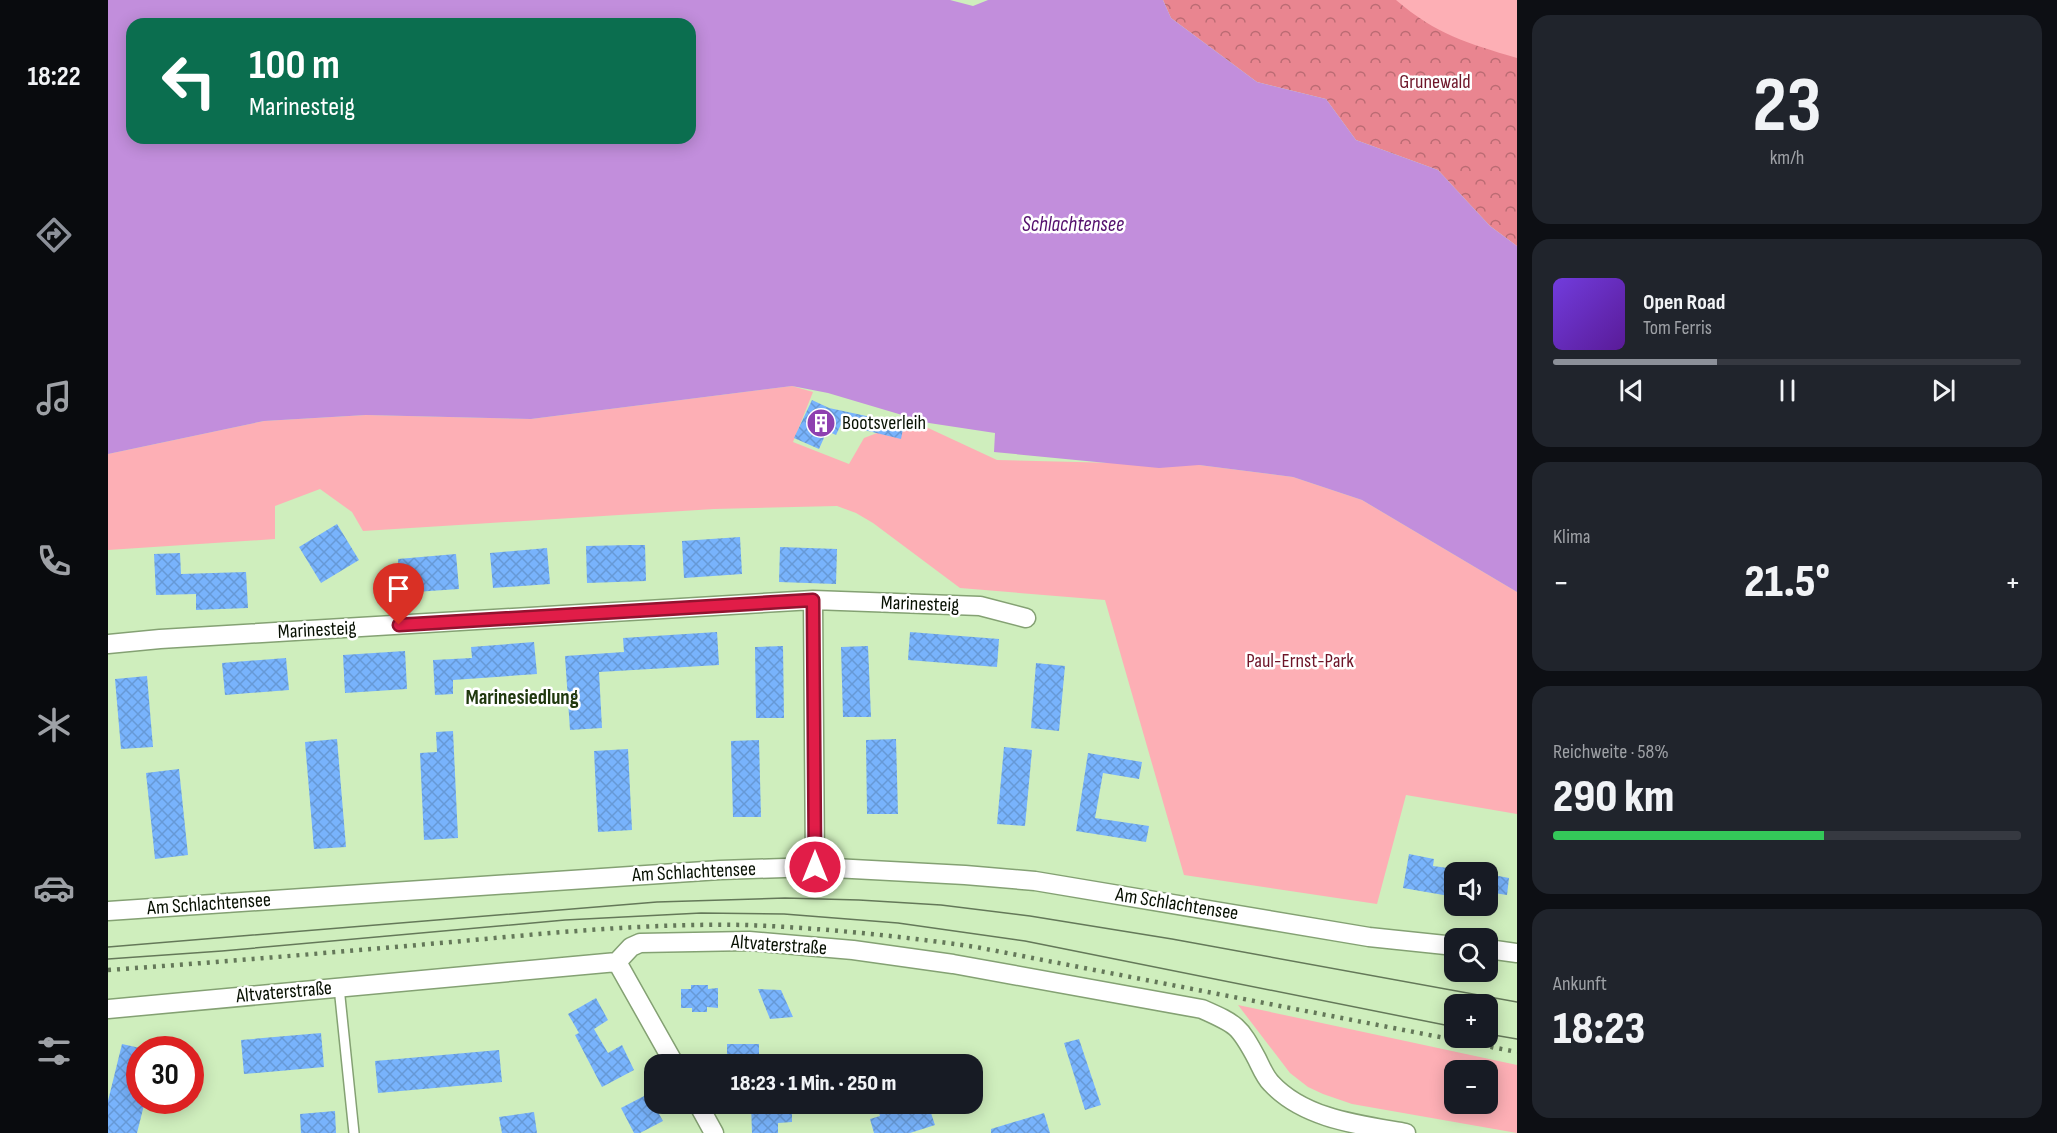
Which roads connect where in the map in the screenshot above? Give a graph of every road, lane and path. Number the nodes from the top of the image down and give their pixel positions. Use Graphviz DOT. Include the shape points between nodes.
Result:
graph roads {
  1 [pos="813,600"];
  2 [pos="1026,618"];
  3 [pos="108,644"];
  4 [pos="815,867"];
  5 [pos="108,911"];
  6 [pos="1444,945"];
  7 [pos="1498,950"];
  8 [pos="1517,953"];
  9 [pos="617,962"];
  10 [pos="339,987"];
  11 [pos="108,1009"];
  12 [pos="669,1054"];
  13 [pos="704,1114"];
  14 [pos="354,1133"];
  15 [pos="714,1133"];
  16 [pos="1406,1133"];
  1 -- 2 [label="street, Marinesteig" via="980,606"];
  1 -- 3 [label="street, Marinesteig"];
  1 -- 4 [label="street"];
  4 -- 5 [label="street, Am Schlachtensee" via="710,870"];
  4 -- 6 [label="street, Am Schlachtensee" via="1035,881 1370,937"];
  7 -- 8 [label="street"];
  9 -- 10 [label="street, Altvaterstraße"];
  9 -- 12 [label="street"];
  9 -- 16 [label="street, Altvaterstraße" via="640,943 749,941 953,964 1202,1009 1232,1023 1245,1035 1269,1082 1307,1110 1358,1125"];
  10 -- 11 [label="street, Altvaterstraße"];
  10 -- 14 [label="lane"];
  13 -- 15 [label="street"];
}
